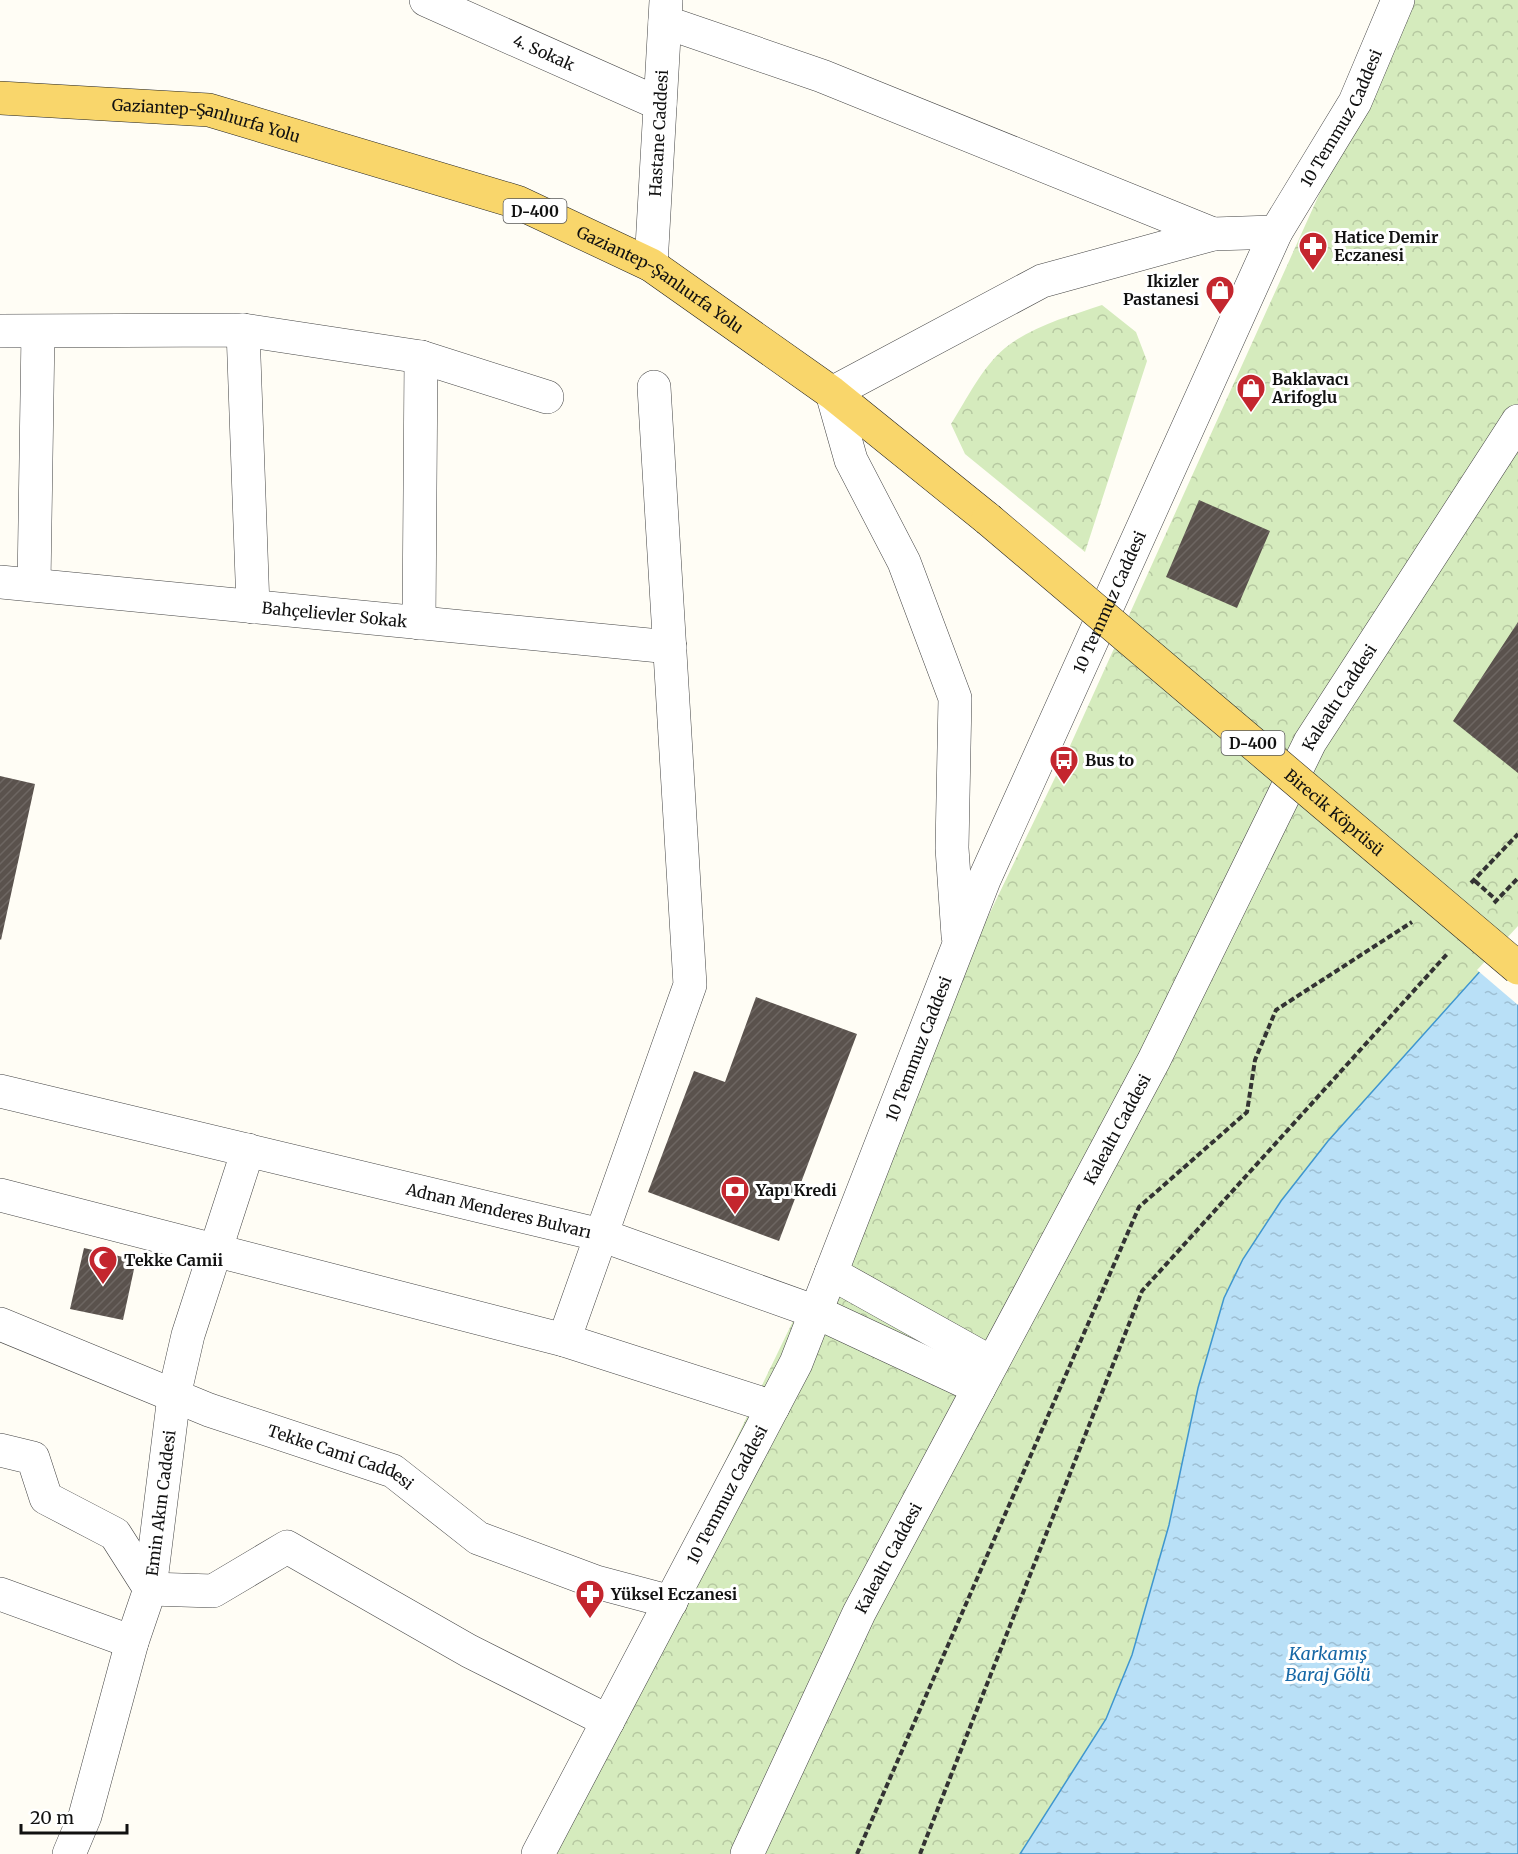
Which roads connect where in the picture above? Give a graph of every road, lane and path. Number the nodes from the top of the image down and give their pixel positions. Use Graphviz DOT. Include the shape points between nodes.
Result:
graph roads {
  1 [pos="426,0"];
  2 [pos="1398,0"];
  3 [pos="665,11"];
  4 [pos="0,98"];
  5 [pos="660,104"];
  6 [pos="1276,232"];
  7 [pos="1213,234"];
  8 [pos="651,265"];
  9 [pos="243,330"];
  10 [pos="0,331"];
  11 [pos="38,332"];
  12 [pos="421,357"];
  13 [pos="654,387"];
  14 [pos="832,393"];
  15 [pos="547,397"];
  16 [pos="1518,421"];
  17 [pos="988,519"];
  18 [pos="0,582"];
  19 [pos="34,585"];
  20 [pos="253,607"];
  21 [pos="419,623"];
  22 [pos="670,647"];
  23 [pos="1518,834"];
  24 [pos="1518,878"];
  25 [pos="1475,881"];
  26 [pos="1465,887"];
  27 [pos="1497,901"];
  28 [pos="1488,909"];
  29 [pos="1415,920"];
  30 [pos="959,943"];
  31 [pos="1456,945"];
  32 [pos="1518,968"];
  33 [pos="0,1091"];
  34 [pos="248,1150"];
  35 [pos="0,1195"];
  36 [pos="601,1235"];
  37 [pos="215,1251"];
  38 [pos="831,1273"];
  39 [pos="816,1312"];
  40 [pos="0,1324"];
  41 [pos="564,1340"];
  42 [pos="986,1376"];
  43 [pos="174,1396"];
  44 [pos="773,1407"];
  45 [pos="0,1450"];
  46 [pos="150,1589"];
  47 [pos="0,1594"];
  48 [pos="670,1602"];
  49 [pos="132,1642"];
  50 [pos="608,1721"];
  51 [pos="69,1854"];
  52 [pos="538,1854"];
  53 [pos="747,1854"];
  54 [pos="857,1854"];
  55 [pos="920,1854"];
  1 -- 5 [label="street, 4. Sokak"];
  2 -- 6 [label="street, 10 Temmuz Caddesi" via="1355,102"];
  3 -- 5 [label="street, Hastane Caddesi"];
  3 -- 7 [label="street"];
  4 -- 8 [label="main road, Gaziantep-Şanlıurfa Yolu / D-400" via="209,110 517,202"];
  5 -- 8 [label="street, Hastane Caddesi"];
  6 -- 7 [label="street"];
  6 -- 30 [label="street, 10 Temmuz Caddesi"];
  7 -- 14 [label="street" via="1042,281"];
  8 -- 14 [label="main road, Gaziantep-Şanlıurfa Yolu / D-400"];
  9 -- 11 [label="street"];
  9 -- 12 [label="street"];
  9 -- 20 [label="street"];
  10 -- 11 [label="street"];
  11 -- 19 [label="street"];
  12 -- 15 [label="street"];
  12 -- 21 [label="street"];
  13 -- 22 [label="street"];
  14 -- 17 [label="main road, Gaziantep-Şanlıurfa Yolu / D-400"];
  14 -- 30 [label="street" via="851,460 904,562 955,698 952,848"];
  16 -- 42 [label="street, Kalealtı Caddesi" via="1310,742 1154,1060"];
  17 -- 32 [label="main road, Birecik Köprüsü / D-400, bridge"];
  18 -- 19 [label="street, Bahçelievler Sokak"];
  19 -- 20 [label="street, Bahçelievler Sokak"];
  20 -- 21 [label="street, Bahçelievler Sokak"];
  21 -- 22 [label="street, Bahçelievler Sokak"];
  22 -- 36 [label="street" via="690,985"];
  23 -- 25 [label="path"];
  24 -- 27 [label="path"];
  25 -- 26 [label="path"];
  25 -- 27 [label="path"];
  27 -- 28 [label="path"];
  29 -- 54 [label="path" via="1276,1010 1255,1060 1247,1112 1139,1207"];
  30 -- 38 [label="street, 10 Temmuz Caddesi"];
  31 -- 55 [label="path" via="1142,1291"];
  33 -- 34 [label="street, Adnan Menderes Bulvarı"];
  34 -- 36 [label="street, Adnan Menderes Bulvarı"];
  34 -- 37 [label="street, Emin Akın Caddesi"];
  35 -- 37 [label="street"];
  36 -- 39 [label="street, Adnan Menderes Bulvarı"];
  36 -- 41 [label="street"];
  37 -- 41 [label="street"];
  37 -- 43 [label="street, Emin Akın Caddesi" via="188,1335"];
  38 -- 39 [label="street, 10 Temmuz Caddesi"];
  38 -- 42 [label="street"];
  39 -- 42 [label="street, Adnan Menderes Bulvarı"];
  39 -- 44 [label="street, 10 Temmuz Caddesi"];
  40 -- 43 [label="street, Tekke Cami Caddesi"];
  41 -- 44 [label="street"];
  42 -- 53 [label="street, Kalealtı Caddesi" via="859,1613"];
  43 -- 46 [label="street, Emin Akın Caddesi"];
  43 -- 48 [label="street, Tekke Cami Caddesi" via="393,1471 478,1538 596,1582"];
  44 -- 48 [label="street, 10 Temmuz Caddesi"];
  45 -- 46 [label="street" via="33,1458 46,1498 115,1534"];
  46 -- 49 [label="street, Emin Akın Caddesi"];
  46 -- 50 [label="street" via="213,1591 287,1546 469,1651"];
  47 -- 49 [label="street"];
  48 -- 50 [label="street, 10 Temmuz Caddesi"];
  49 -- 51 [label="street, Emin Akın Caddesi" via="85,1816"];
  50 -- 52 [label="street, 10 Temmuz Caddesi"];
}
